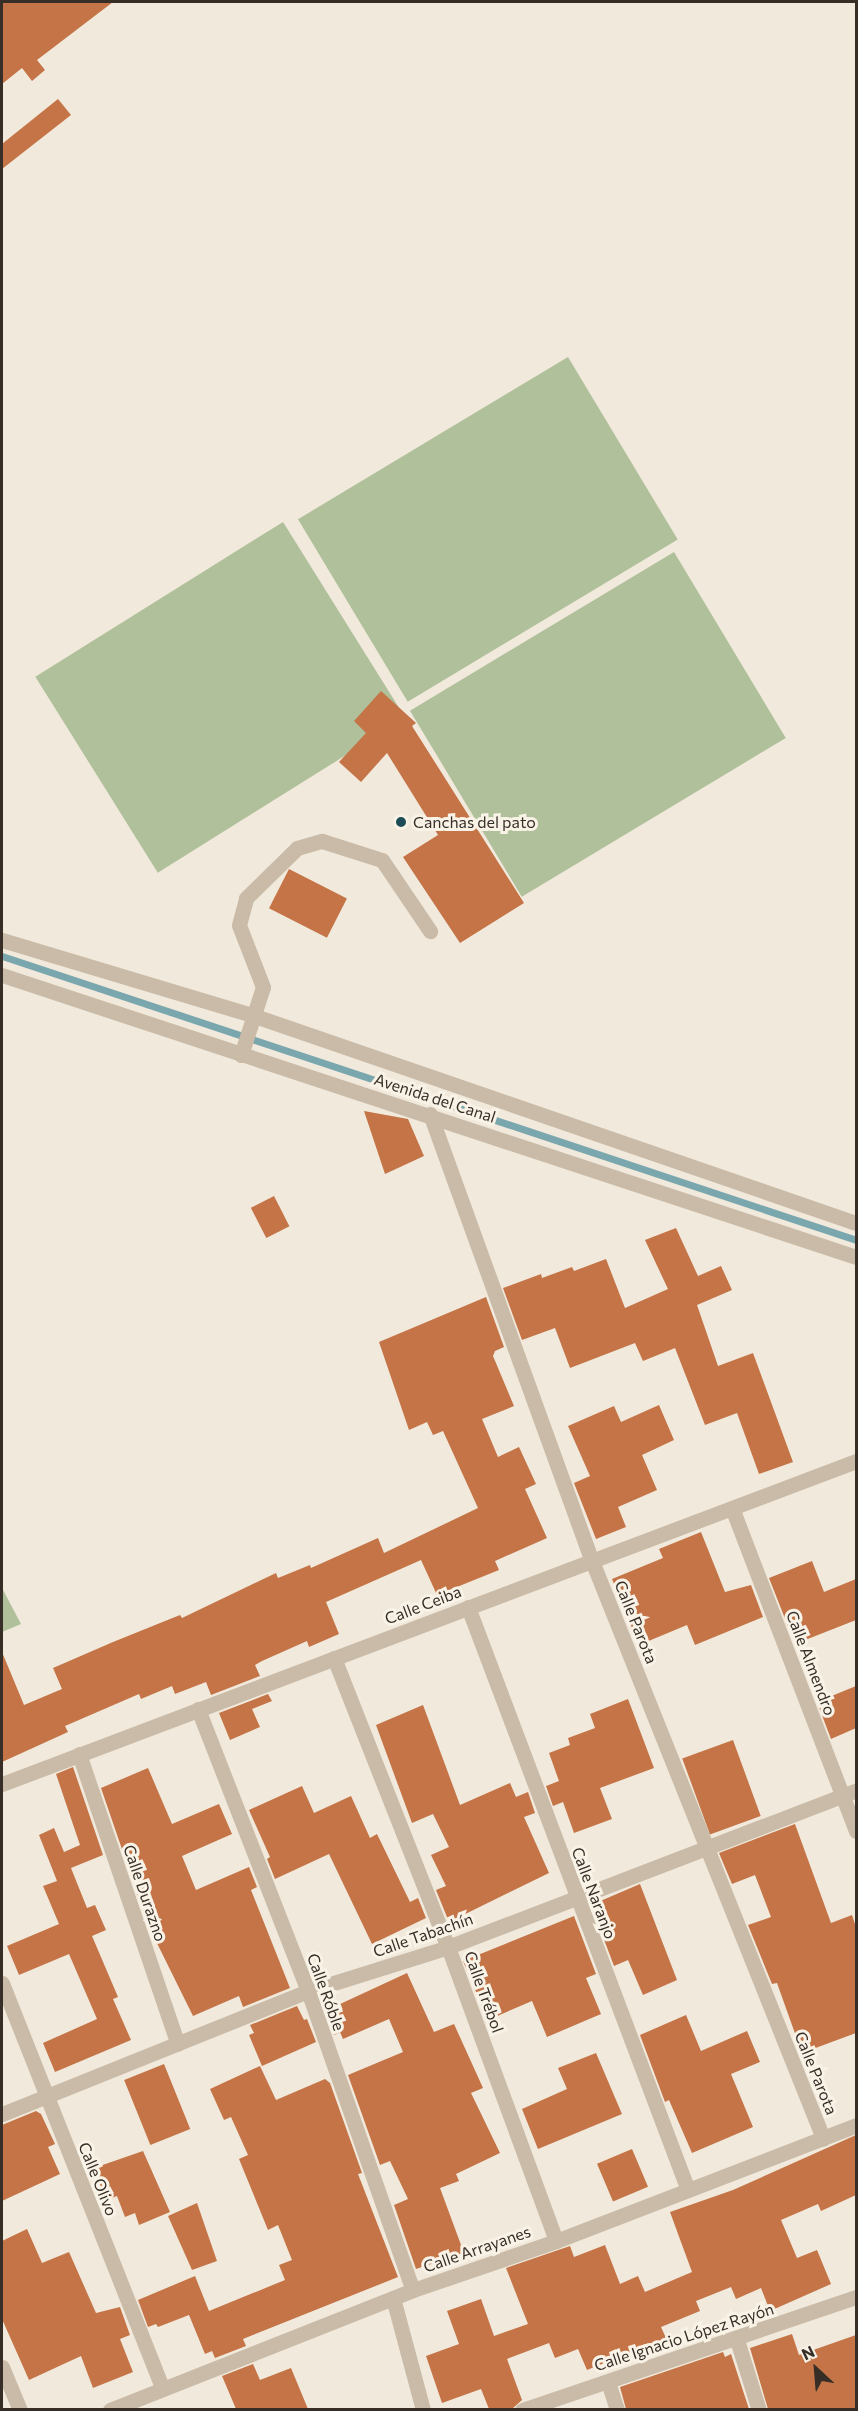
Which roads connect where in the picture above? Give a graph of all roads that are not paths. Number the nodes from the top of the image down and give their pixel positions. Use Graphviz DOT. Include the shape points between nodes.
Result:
graph roads {
  1 [pos="430,931"];
  2 [pos="2,940"];
  3 [pos="2,975"];
  4 [pos="255,1016"];
  5 [pos="243,1047"];
  6 [pos="430,1114"];
  7 [pos="856,1223"];
  8 [pos="856,1257"];
  9 [pos="856,1461"];
  10 [pos="732,1508"];
  11 [pos="592,1561"];
  12 [pos="468,1607"];
  13 [pos="334,1658"];
  14 [pos="198,1709"];
  15 [pos="79,1754"];
  16 [pos="2,1784"];
  17 [pos="850,1793"];
  18 [pos="856,1831"];
  19 [pos="707,1848"];
  20 [pos="576,1898"];
  21 [pos="448,1947"];
  22 [pos="2,1983"];
  23 [pos="308,1991"];
  24 [pos="178,2044"];
  25 [pos="46,2097"];
  26 [pos="2,2114"];
  27 [pos="856,2125"];
  28 [pos="823,2138"];
  29 [pos="688,2190"];
  30 [pos="556,2241"];
  31 [pos="413,2290"];
  32 [pos="856,2297"];
  33 [pos="393,2298"];
  34 [pos="737,2340"];
  35 [pos="2,2367"];
  36 [pos="608,2382"];
  37 [pos="162,2388"];
  38 [pos="20,2409"];
  39 [pos="110,2409"];
  40 [pos="423,2409"];
  41 [pos="522,2409"];
  42 [pos="617,2409"];
  43 [pos="759,2409"];
  1 -- 4 [label="street" via="382,860 322,841 297,848 246,898 239,925 263,987"];
  2 -- 4 [label="street"];
  3 -- 5 [label="street, Avenida del Canal"];
  4 -- 5 [label="street"];
  4 -- 7 [label="street"];
  5 -- 6 [label="street, Avenida del Canal"];
  6 -- 8 [label="street, Avenida del Canal"];
  6 -- 11 [label="street, Calle Parota"];
  9 -- 10 [label="street, Calle Ceiba"];
  10 -- 11 [label="street, Calle Ceiba"];
  10 -- 17 [label="street, Calle Almendro"];
  11 -- 12 [label="street, Calle Ceiba"];
  11 -- 19 [label="street, Calle Parota"];
  12 -- 13 [label="street, Calle Ceiba"];
  12 -- 20 [label="street, Calle Naranjo"];
  13 -- 14 [label="street, Calle Ceiba"];
  13 -- 21 [label="street, Calle Trébol"];
  14 -- 15 [label="street, Calle Ceiba"];
  14 -- 23 [label="street, Calle Róble"];
  15 -- 16 [label="street, Calle Ceiba"];
  15 -- 24 [label="street, Calle Durazno"];
  17 -- 18 [label="street, Calle Almendro"];
  17 -- 19 [label="street, Calle Tabachín"];
  19 -- 20 [label="street, Calle Tabachín"];
  19 -- 28 [label="street, Calle Parota"];
  20 -- 21 [label="street, Calle Tabachín"];
  20 -- 29 [label="street, Calle Naranjo"];
  21 -- 23 [label="street, Calle Tabachín"];
  21 -- 30 [label="street, Calle Trébol"];
  22 -- 25 [label="street, Calle Olivo"];
  23 -- 24 [label="street, Calle Tabachín"];
  23 -- 31 [label="street, Calle Róble"];
  24 -- 25 [label="street, Calle Tabachín"];
  25 -- 26 [label="street, Calle Tabachín"];
  25 -- 37 [label="street, Calle Olivo"];
  27 -- 28 [label="street, Calle Arrayanes"];
  28 -- 29 [label="street, Calle Arrayanes"];
  29 -- 30 [label="street, Calle Arrayanes"];
  30 -- 31 [label="street, Calle Arrayanes"];
  31 -- 33 [label="street, Calle Arrayanes"];
  32 -- 34 [label="street, Calle Ignacio López Rayón"];
  33 -- 37 [label="street, Calle Arrayanes"];
  33 -- 40 [label="street"];
  34 -- 36 [label="street, Calle Ignacio López Rayón"];
  34 -- 43 [label="street"];
  35 -- 38 [label="street"];
  36 -- 41 [label="street, Calle Ignacio López Rayón"];
  36 -- 42 [label="street"];
  37 -- 39 [label="street, Calle Arrayanes"];
}
